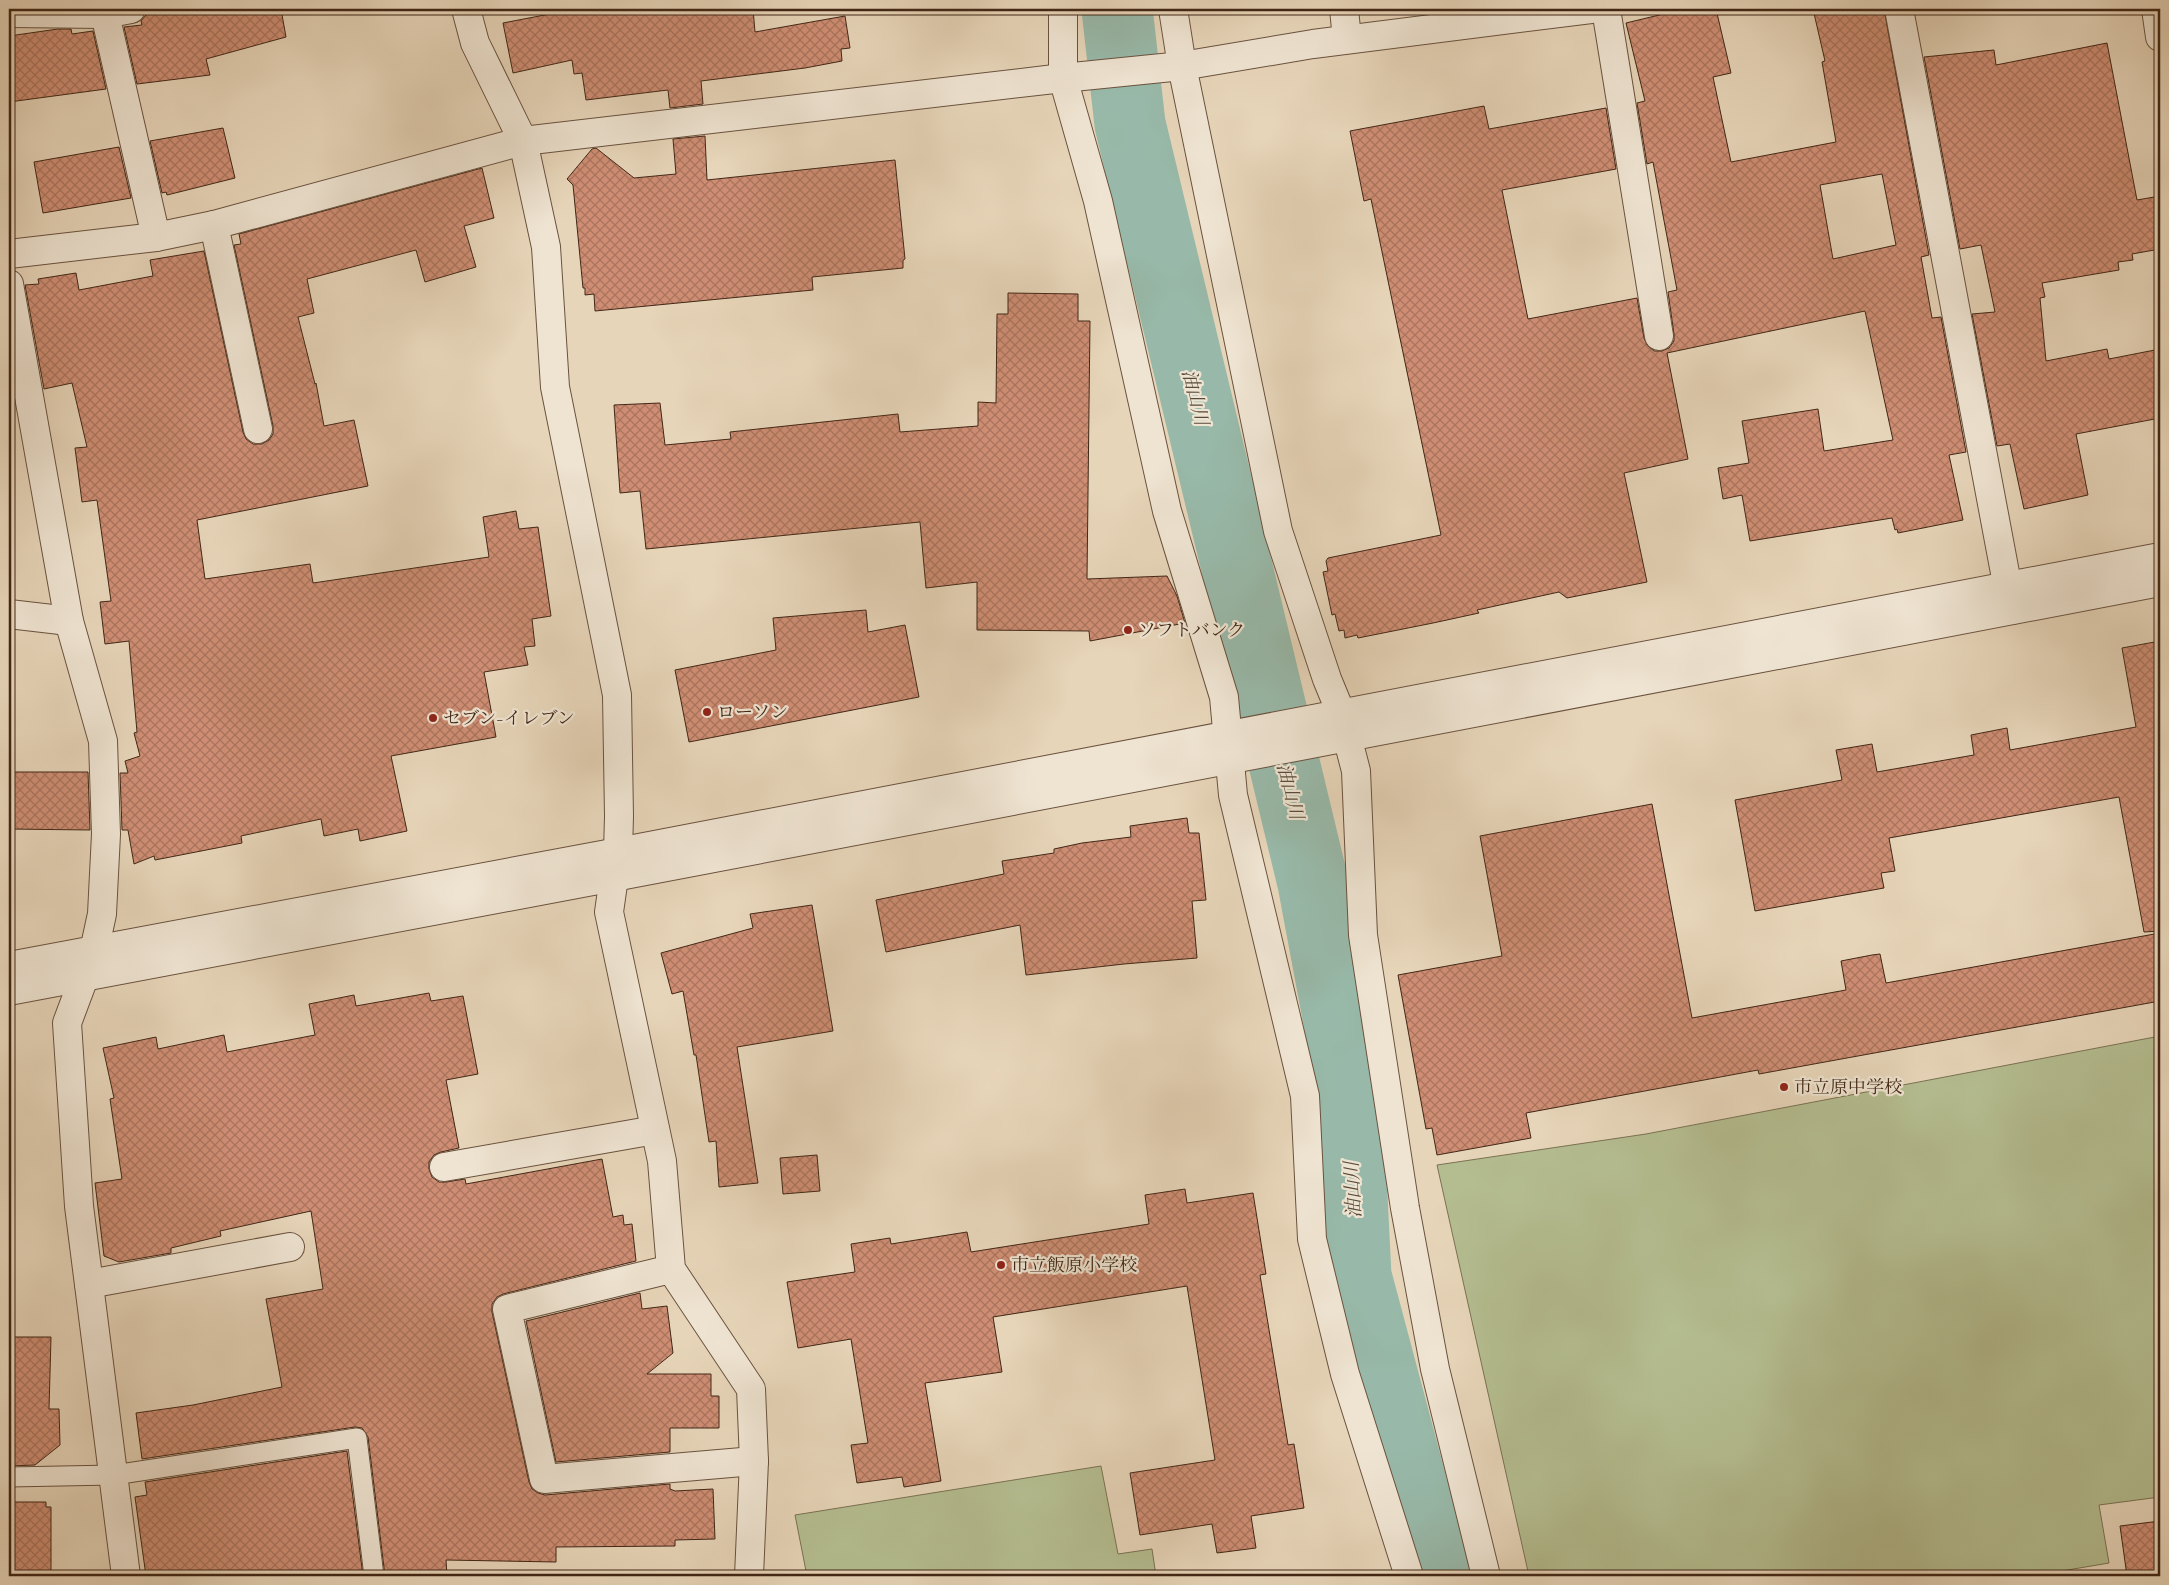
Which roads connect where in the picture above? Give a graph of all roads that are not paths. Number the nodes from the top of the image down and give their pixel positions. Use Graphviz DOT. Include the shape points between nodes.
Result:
graph roads {
  1 [pos="131,9"];
  2 [pos="466,9"];
  3 [pos="1063,9"];
  4 [pos="1173,9"];
  5 [pos="1344,9"];
  6 [pos="1591,9"];
  7 [pos="1606,9"];
  8 [pos="1899,9"];
  9 [pos="2156,9"];
  10 [pos="9,13"];
  11 [pos="105,14"];
  12 [pos="2160,37"];
  13 [pos="1347,39"];
  14 [pos="1182,66"];
  15 [pos="1063,78"];
  16 [pos="523,141"];
  17 [pos="214,225"];
  18 [pos="156,237"];
  19 [pos="9,254"];
  20 [pos="9,284"];
  21 [pos="1659,336"];
  22 [pos="258,429"];
  23 [pos="2160,557"];
  24 [pos="2160,582"];
  25 [pos="2010,599"];
  26 [pos="9,614"];
  27 [pos="68,621"];
  28 [pos="1334,727"];
  29 [pos="1238,745"];
  30 [pos="616,865"];
  31 [pos="94,951"];
  32 [pos="9,966"];
  33 [pos="82,978"];
  34 [pos="9,991"];
  35 [pos="656,1130"];
  36 [pos="444,1167"];
  37 [pos="290,1247"];
  38 [pos="671,1269"];
  39 [pos="89,1284"];
  40 [pos="754,1461"];
  41 [pos="114,1475"];
  42 [pos="9,1477"];
  43 [pos="126,1576"];
  44 [pos="374,1576"];
  45 [pos="749,1576"];
  46 [pos="1409,1576"];
  47 [pos="1486,1576"];
  1 -- 11 [label="street"];
  2 -- 16 [label="street" via="475,43"];
  3 -- 15 [label="street"];
  4 -- 14 [label="street"];
  5 -- 13 [label="street"];
  6 -- 13 [label="street"];
  7 -- 21 [label="street"];
  8 -- 25 [label="street"];
  9 -- 12 [label="street"];
  10 -- 11 [label="street"];
  11 -- 18 [label="street"];
  13 -- 14 [label="street"];
  14 -- 15 [label="street"];
  14 -- 28 [label="street" via="1278,531 1327,679"];
  15 -- 16 [label="street"];
  15 -- 29 [label="street" via="1098,201 1167,511"];
  16 -- 17 [label="street"];
  16 -- 30 [label="street" via="546,247 555,387 616,695"];
  17 -- 18 [label="street"];
  17 -- 22 [label="street"];
  18 -- 19 [label="street"];
  20 -- 27 [label="street"];
  23 -- 25 [label="street"];
  24 -- 25 [label="street"];
  25 -- 28 [label="street"];
  26 -- 27 [label="street"];
  27 -- 31 [label="street" via="103,741 106,834 102,914"];
  28 -- 29 [label="street"];
  28 -- 47 [label="street" via="1356,771 1364,935 1405,1208 1435,1369"];
  29 -- 30 [label="street"];
  29 -- 46 [label="street" via="1233,795 1305,1096 1312,1239 1345,1374"];
  30 -- 31 [label="street"];
  30 -- 33 [label="street"];
  30 -- 35 [label="street" via="609,912"];
  31 -- 32 [label="street"];
  31 -- 33 [label="street"];
  33 -- 34 [label="street"];
  33 -- 39 [label="street" via="68,1023 78,1206"];
  35 -- 36 [label="street"];
  35 -- 38 [label="street" via="662,1161"];
  37 -- 39 [label="street"];
  38 -- 40 [label="street" via="751,1389"];
  38 -- 40 [label="street" via="506,1309 544,1479"];
  39 -- 41 [label="street"];
  40 -- 45 [label="street"];
  41 -- 42 [label="lane"];
  41 -- 43 [label="street"];
  41 -- 44 [label="lane" via="357,1438"];
}
